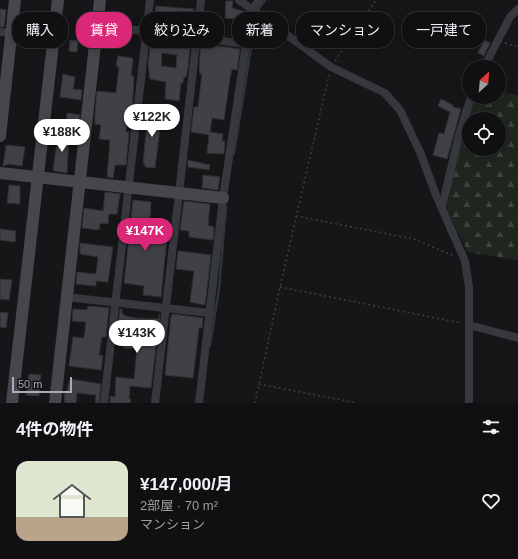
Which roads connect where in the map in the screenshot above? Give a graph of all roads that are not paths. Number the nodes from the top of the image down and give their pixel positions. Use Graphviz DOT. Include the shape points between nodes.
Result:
graph roads {
  1 [pos="15,0"];
  2 [pos="58,0"];
  3 [pos="100,0"];
  4 [pos="150,0"];
  5 [pos="201,0"];
  6 [pos="239,0"];
  7 [pos="259,0"];
  8 [pos="518,9"];
  9 [pos="252,10"];
  10 [pos="99,12"];
  11 [pos="148,12"];
  12 [pos="200,12"];
  13 [pos="6,33"];
  14 [pos="94,48"];
  15 [pos="144,48"];
  16 [pos="196,48"];
  17 [pos="245,48"];
  18 [pos="487,60"];
  19 [pos="469,104"];
  20 [pos="0,136"];
  21 [pos="0,173"];
  22 [pos="38,177"];
  23 [pos="79,182"];
  24 [pos="129,188"];
  25 [pos="180,193"];
  26 [pos="223,198"];
  27 [pos="442,207"];
  28 [pos="66,297"];
  29 [pos="116,303"];
  30 [pos="166,308"];
  31 [pos="210,313"];
  32 [pos="469,325"];
  33 [pos="518,338"];
  34 [pos="12,403"];
  35 [pos="55,403"];
  36 [pos="104,403"];
  37 [pos="155,403"];
  38 [pos="199,403"];
  39 [pos="469,403"];
  1 -- 13 [label="street"];
  2 -- 22 [label="street"];
  3 -- 10 [label="street"];
  4 -- 11 [label="street"];
  5 -- 12 [label="street"];
  6 -- 9 [label="street"];
  7 -- 9 [label="street"];
  8 -- 18 [label="street" via="510,17"];
  9 -- 27 [label="street" via="331,67 385,94 400,110"];
  13 -- 20 [label="street"];
  14 -- 23 [label="street"];
  15 -- 24 [label="street"];
  16 -- 25 [label="street"];
  17 -- 26 [label="street"];
  19 -- 27 [label="street"];
  21 -- 22 [label="street"];
  22 -- 23 [label="street"];
  22 -- 34 [label="street"];
  23 -- 24 [label="street"];
  23 -- 28 [label="street"];
  24 -- 25 [label="street"];
  24 -- 29 [label="street"];
  25 -- 26 [label="street"];
  25 -- 30 [label="street"];
  26 -- 31 [label="street"];
  27 -- 32 [label="street" via="465,261 469,287"];
  28 -- 29 [label="street"];
  28 -- 35 [label="street"];
  29 -- 30 [label="street"];
  29 -- 36 [label="street"];
  30 -- 31 [label="street"];
  30 -- 37 [label="street"];
  31 -- 38 [label="street"];
  32 -- 33 [label="street"];
  32 -- 39 [label="street"];
}
